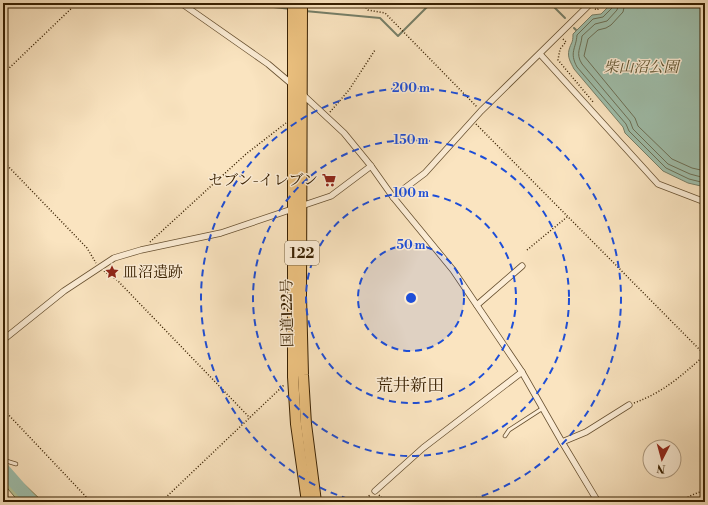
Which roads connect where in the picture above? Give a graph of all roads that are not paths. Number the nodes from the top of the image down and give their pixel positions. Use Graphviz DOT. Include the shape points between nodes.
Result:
graph roads {
  1 [pos="181,3"];
  2 [pos="293,3"];
  3 [pos="302,3"];
  4 [pos="592,5"];
  5 [pos="540,54"];
  6 [pos="293,85"];
  7 [pos="302,94"];
  8 [pos="371,166"];
  9 [pos="393,197"];
  10 [pos="705,202"];
  11 [pos="302,206"];
  12 [pos="292,210"];
  13 [pos="522,266"];
  14 [pos="477,305"];
  15 [pos="3,340"];
  16 [pos="522,372"];
  17 [pos="629,405"];
  18 [pos="543,408"];
  19 [pos="505,436"];
  20 [pos="562,442"];
  21 [pos="3,460"];
  22 [pos="16,464"];
  23 [pos="375,490"];
  24 [pos="307,502"];
  25 [pos="316,502"];
  26 [pos="598,502"];
  1 -- 6 [label="street" via="268,64"];
  2 -- 6 [label="highway, 国道122号 / 122"];
  3 -- 7 [label="highway, 国道122号 / 122"];
  4 -- 5 [label="street"];
  5 -- 9 [label="street" via="481,111 425,173"];
  5 -- 10 [label="street" via="658,184"];
  6 -- 7 [label="street"];
  6 -- 12 [label="highway, 国道122号 / 122"];
  7 -- 8 [label="street" via="344,133"];
  7 -- 11 [label="highway, 国道122号 / 122"];
  8 -- 9 [label="street"];
  8 -- 11 [label="street" via="331,196"];
  9 -- 14 [label="street" via="453,270"];
  11 -- 12 [label="street"];
  11 -- 25 [label="highway, 国道122号 / 122" via="303,375 306,424"];
  12 -- 15 [label="street" via="221,233 114,258 64,291"];
  12 -- 24 [label="highway, 国道122号 / 122" via="293,377"];
  13 -- 14 [label="street"];
  14 -- 16 [label="street"];
  16 -- 18 [label="street"];
  16 -- 23 [label="street" via="423,448"];
  17 -- 20 [label="street" via="586,432"];
  18 -- 19 [label="lane" via="509,430"];
  18 -- 20 [label="street"];
  20 -- 26 [label="street"];
  21 -- 22 [label="lane"];
}
